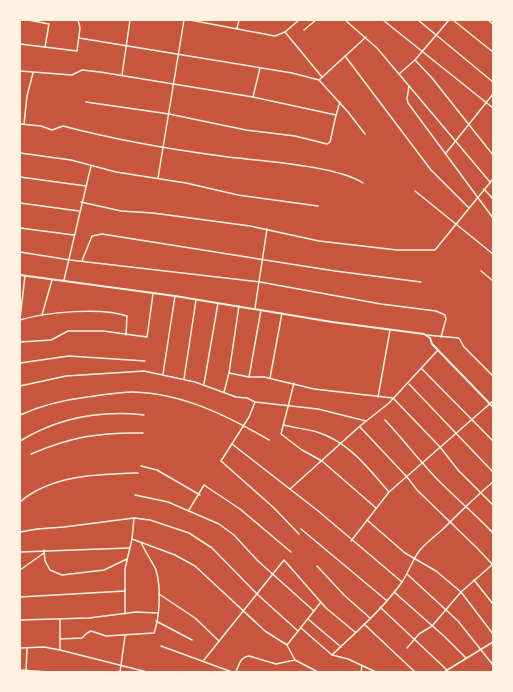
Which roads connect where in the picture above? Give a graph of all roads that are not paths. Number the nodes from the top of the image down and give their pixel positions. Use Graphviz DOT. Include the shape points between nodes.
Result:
graph roads {
  1 [pos="28,20"];
  2 [pos="78,20"];
  3 [pos="130,20"];
  4 [pos="184,20"];
  5 [pos="190,20"];
  6 [pos="239,20"];
  7 [pos="299,20"];
  8 [pos="316,20"];
  9 [pos="344,20"];
  10 [pos="383,20"];
  11 [pos="418,20"];
  12 [pos="449,20"];
  13 [pos="453,20"];
  14 [pos="488,20"];
  15 [pos="493,24"];
  16 [pos="237,28"];
  17 [pos="304,30"];
  18 [pos="285,32"];
  19 [pos="436,36"];
  20 [pos="366,37"];
  21 [pos="79,38"];
  22 [pos="20,44"];
  23 [pos="126,46"];
  24 [pos="46,47"];
  25 [pos="493,52"];
  26 [pos="422,53"];
  27 [pos="179,54"];
  28 [pos="345,56"];
  29 [pos="415,60"];
  30 [pos="260,68"];
  31 [pos="20,71"];
  32 [pos="33,72"];
  33 [pos="398,74"];
  34 [pos="122,76"];
  35 [pos="322,77"];
  36 [pos="319,80"];
  37 [pos="493,82"];
  38 [pos="173,84"];
  39 [pos="410,86"];
  40 [pos="493,94"];
  41 [pos="253,97"];
  42 [pos="86,102"];
  43 [pos="340,102"];
  44 [pos="487,102"];
  45 [pos="493,108"];
  46 [pos="169,114"];
  47 [pos="336,115"];
  48 [pos="20,124"];
  49 [pos="24,124"];
  50 [pos="469,125"];
  51 [pos="365,134"];
  52 [pos="456,142"];
  53 [pos="164,148"];
  54 [pos="20,153"];
  55 [pos="446,153"];
  56 [pos="493,155"];
  57 [pos="91,166"];
  58 [pos="20,177"];
  59 [pos="158,178"];
  60 [pos="493,179"];
  61 [pos="490,182"];
  62 [pos="364,183"];
  63 [pos="86,186"];
  64 [pos="484,189"];
  65 [pos="415,191"];
  66 [pos="478,196"];
  67 [pos="493,199"];
  68 [pos="81,202"];
  69 [pos="20,203"];
  70 [pos="318,206"];
  71 [pos="469,208"];
  72 [pos="79,211"];
  73 [pos="493,218"];
  74 [pos="454,224"];
  75 [pos="20,228"];
  76 [pos="267,229"];
  77 [pos="74,235"];
  78 [pos="20,252"];
  79 [pos="493,254"];
  80 [pos="263,259"];
  81 [pos="70,260"];
  82 [pos="82,261"];
  83 [pos="481,271"];
  84 [pos="20,275"];
  85 [pos="25,276"];
  86 [pos="52,280"];
  87 [pos="64,280"];
  88 [pos="493,281"];
  89 [pos="260,282"];
  90 [pos="421,282"];
  91 [pos="153,294"];
  92 [pos="175,296"];
  93 [pos="196,300"];
  94 [pos="218,303"];
  95 [pos="239,306"];
  96 [pos="255,309"];
  97 [pos="261,310"];
  98 [pos="282,313"];
  99 [pos="42,315"];
  100 [pos="20,319"];
  101 [pos="390,330"];
  102 [pos="424,334"];
  103 [pos="126,335"];
  104 [pos="441,338"];
  105 [pos="20,342"];
  106 [pos="438,350"];
  107 [pos="144,361"];
  108 [pos="20,363"];
  109 [pos="422,369"];
  110 [pos="229,373"];
  111 [pos="163,374"];
  112 [pos="493,376"];
  113 [pos="249,377"];
  114 [pos="270,378"];
  115 [pos="184,379"];
  116 [pos="294,383"];
  117 [pos="409,383"];
  118 [pos="204,384"];
  119 [pos="20,386"];
  120 [pos="224,392"];
  121 [pos="378,397"];
  122 [pos="393,398"];
  123 [pos="493,400"];
  124 [pos="255,402"];
  125 [pos="490,403"];
  126 [pos="289,407"];
  127 [pos="493,407"];
  128 [pos="20,415"];
  129 [pos="144,415"];
  130 [pos="385,420"];
  131 [pos="471,420"];
  132 [pos="366,421"];
  133 [pos="243,425"];
  134 [pos="284,425"];
  135 [pos="360,426"];
  136 [pos="456,432"];
  137 [pos="143,433"];
  138 [pos="269,440"];
  139 [pos="20,441"];
  140 [pos="493,441"];
  141 [pos="342,442"];
  142 [pos="232,444"];
  143 [pos="440,447"];
  144 [pos="31,454"];
  145 [pos="322,461"];
  146 [pos="423,463"];
  147 [pos="141,466"];
  148 [pos="138,472"];
  149 [pos="493,472"];
  150 [pos="407,477"];
  151 [pos="493,482"];
  152 [pos="290,490"];
  153 [pos="481,491"];
  154 [pos="390,492"];
  155 [pos="135,495"];
  156 [pos="200,495"];
  157 [pos="20,502"];
  158 [pos="466,505"];
  159 [pos="493,505"];
  160 [pos="376,508"];
  161 [pos="189,510"];
  162 [pos="134,518"];
  163 [pos="367,520"];
  164 [pos="449,521"];
  165 [pos="302,529"];
  166 [pos="20,532"];
  167 [pos="493,533"];
  168 [pos="299,534"];
  169 [pos="132,539"];
  170 [pos="351,541"];
  171 [pos="141,542"];
  172 [pos="129,548"];
  173 [pos="44,550"];
  174 [pos="20,552"];
  175 [pos="291,552"];
  176 [pos="44,553"];
  177 [pos="414,558"];
  178 [pos="127,559"];
  179 [pos="493,565"];
  180 [pos="317,566"];
  181 [pos="20,570"];
  182 [pos="407,573"];
  183 [pos="273,574"];
  184 [pos="474,580"];
  185 [pos="402,582"];
  186 [pos="125,591"];
  187 [pos="394,592"];
  188 [pos="461,592"];
  189 [pos="159,594"];
  190 [pos="257,594"];
  191 [pos="20,597"];
  192 [pos="386,600"];
  193 [pos="321,602"];
  194 [pos="493,604"];
  195 [pos="380,607"];
  196 [pos="446,609"];
  197 [pos="314,611"];
  198 [pos="244,612"];
  199 [pos="157,613"];
  200 [pos="125,614"];
  201 [pos="370,618"];
  202 [pos="308,619"];
  203 [pos="20,620"];
  204 [pos="60,620"];
  205 [pos="156,621"];
  206 [pos="364,624"];
  207 [pos="432,626"];
  208 [pos="301,628"];
  209 [pos="298,631"];
  210 [pos="355,633"];
  211 [pos="493,634"];
  212 [pos="125,636"];
  213 [pos="60,639"];
  214 [pos="192,640"];
  215 [pos="219,640"];
  216 [pos="415,640"];
  217 [pos="493,642"];
  218 [pos="287,645"];
  219 [pos="161,646"];
  220 [pos="341,647"];
  221 [pos="20,648"];
  222 [pos="27,648"];
  223 [pos="407,648"];
  224 [pos="60,650"];
  225 [pos="481,650"];
  226 [pos="332,655"];
  227 [pos="466,658"];
  228 [pos="204,660"];
  229 [pos="295,660"];
  230 [pos="122,666"];
  231 [pos="362,666"];
  232 [pos="493,666"];
  233 [pos="20,670"];
  234 [pos="447,670"];
  235 [pos="26,671"];
  236 [pos="49,672"];
  237 [pos="120,672"];
  238 [pos="147,672"];
  239 [pos="232,672"];
  240 [pos="236,672"];
  241 [pos="318,672"];
  242 [pos="361,672"];
  243 [pos="376,672"];
  244 [pos="415,672"];
  245 [pos="444,672"];
  1 -- 24 [label="street" via="49,24"];
  2 -- 21 [label="street"];
  3 -- 23 [label="street"];
  4 -- 27 [label="street"];
  5 -- 16 [label="street"];
  6 -- 16 [label="street"];
  7 -- 18 [label="street"];
  8 -- 17 [label="street"];
  9 -- 20 [label="street"];
  10 -- 26 [label="street"];
  11 -- 19 [label="street"];
  12 -- 19 [label="street"];
  13 -- 25 [label="street"];
  14 -- 15 [label="street"];
  16 -- 18 [label="street" via="275,36"];
  18 -- 35 [label="street"];
  19 -- 26 [label="street"];
  19 -- 37 [label="street"];
  20 -- 28 [label="street"];
  20 -- 33 [label="street"];
  21 -- 23 [label="street"];
  21 -- 24 [label="street" via="77,51"];
  22 -- 24 [label="street"];
  23 -- 27 [label="street"];
  23 -- 34 [label="street"];
  26 -- 29 [label="street"];
  26 -- 44 [label="street"];
  27 -- 30 [label="street"];
  27 -- 38 [label="street"];
  28 -- 35 [label="street"];
  28 -- 71 [label="street" via="430,170"];
  29 -- 33 [label="street"];
  29 -- 50 [label="street"];
  30 -- 36 [label="street"];
  30 -- 41 [label="street"];
  31 -- 32 [label="street"];
  32 -- 34 [label="street" via="72,75 82,70"];
  32 -- 49 [label="street" via="26,96"];
  33 -- 39 [label="street"];
  34 -- 38 [label="street"];
  35 -- 36 [label="street"];
  36 -- 43 [label="street"];
  38 -- 41 [label="street"];
  38 -- 46 [label="street"];
  39 -- 52 [label="street"];
  39 -- 55 [label="street" via="408,104"];
  40 -- 44 [label="street"];
  41 -- 47 [label="street"];
  42 -- 46 [label="street"];
  43 -- 47 [label="street"];
  43 -- 51 [label="street"];
  44 -- 45 [label="street"];
  44 -- 50 [label="street"];
  46 -- 47 [label="street" via="327,144 330,142"];
  46 -- 53 [label="street"];
  48 -- 49 [label="street"];
  49 -- 53 [label="street" via="52,130 63,126 116,140"];
  50 -- 52 [label="street"];
  50 -- 56 [label="street"];
  52 -- 55 [label="street"];
  52 -- 61 [label="street"];
  53 -- 59 [label="street"];
  53 -- 62 [label="street" via="308,167 348,175"];
  54 -- 57 [label="street" via="71,160"];
  55 -- 66 [label="street"];
  57 -- 59 [label="street"];
  57 -- 63 [label="street"];
  58 -- 63 [label="street"];
  59 -- 70 [label="street" via="238,195"];
  60 -- 61 [label="street"];
  61 -- 64 [label="street"];
  63 -- 68 [label="street"];
  64 -- 66 [label="street"];
  64 -- 67 [label="street"];
  65 -- 74 [label="street"];
  66 -- 71 [label="street"];
  66 -- 73 [label="street"];
  68 -- 72 [label="street"];
  68 -- 76 [label="street" via="121,211"];
  69 -- 72 [label="street"];
  71 -- 74 [label="street"];
  72 -- 77 [label="street"];
  74 -- 76 [label="street" via="435,250 429,251 319,241"];
  74 -- 79 [label="street"];
  75 -- 77 [label="street"];
  76 -- 80 [label="street"];
  77 -- 81 [label="street"];
  78 -- 81 [label="street"];
  80 -- 82 [label="street" via="102,234 92,236"];
  80 -- 89 [label="street"];
  80 -- 90 [label="street"];
  81 -- 82 [label="street"];
  81 -- 87 [label="street"];
  82 -- 89 [label="street"];
  83 -- 88 [label="street"];
  84 -- 85 [label="street"];
  85 -- 86 [label="street"];
  85 -- 100 [label="street"];
  86 -- 87 [label="street"];
  86 -- 99 [label="street"];
  87 -- 91 [label="street"];
  89 -- 96 [label="street"];
  89 -- 104 [label="street" via="381,304 436,311 446,315"];
  91 -- 92 [label="street"];
  91 -- 103 [label="street" via="147,337"];
  92 -- 93 [label="street"];
  92 -- 111 [label="street"];
  93 -- 94 [label="street"];
  93 -- 115 [label="street"];
  94 -- 95 [label="street"];
  94 -- 118 [label="street"];
  95 -- 96 [label="street"];
  95 -- 110 [label="street"];
  96 -- 97 [label="street"];
  97 -- 98 [label="street"];
  97 -- 113 [label="street"];
  98 -- 101 [label="street"];
  98 -- 114 [label="street"];
  99 -- 100 [label="street"];
  99 -- 103 [label="street" via="77,311 125,315 128,319"];
  101 -- 102 [label="street"];
  101 -- 121 [label="street"];
  102 -- 104 [label="street"];
  102 -- 106 [label="street"];
  103 -- 105 [label="street" via="103,331 68,332 51,340"];
  104 -- 112 [label="street" via="459,338 464,347"];
  106 -- 109 [label="street"];
  106 -- 125 [label="street"];
  107 -- 108 [label="street" via="69,356"];
  109 -- 117 [label="street"];
  109 -- 131 [label="street"];
  110 -- 113 [label="street"];
  110 -- 120 [label="street"];
  111 -- 115 [label="street"];
  111 -- 119 [label="street" via="144,371 91,373"];
  113 -- 114 [label="street"];
  114 -- 116 [label="street"];
  115 -- 118 [label="street"];
  116 -- 121 [label="street" via="314,389"];
  116 -- 126 [label="street"];
  117 -- 122 [label="street"];
  117 -- 136 [label="street"];
  118 -- 120 [label="street"];
  120 -- 124 [label="street"];
  121 -- 122 [label="street"];
  122 -- 132 [label="street"];
  122 -- 143 [label="street"];
  123 -- 125 [label="street"];
  124 -- 126 [label="street"];
  124 -- 133 [label="street"];
  125 -- 127 [label="street"];
  125 -- 131 [label="street"];
  126 -- 132 [label="street" via="318,409"];
  126 -- 134 [label="street"];
  128 -- 133 [label="street" via="64,400 132,392 189,402"];
  129 -- 139 [label="street" via="108,413 88,416 51,426"];
  130 -- 146 [label="street" via="408,443"];
  131 -- 136 [label="street"];
  131 -- 140 [label="street"];
  132 -- 135 [label="street"];
  133 -- 138 [label="street"];
  133 -- 142 [label="street"];
  134 -- 141 [label="street" via="316,432"];
  134 -- 145 [label="street" via="282,436"];
  135 -- 141 [label="street"];
  135 -- 150 [label="street"];
  136 -- 143 [label="street"];
  136 -- 149 [label="street"];
  137 -- 144 [label="street" via="117,432 76,438"];
  141 -- 145 [label="street"];
  141 -- 154 [label="street"];
  142 -- 152 [label="street"];
  142 -- 168 [label="street" via="221,461"];
  143 -- 146 [label="street"];
  143 -- 153 [label="street" via="458,470"];
  145 -- 152 [label="street"];
  145 -- 160 [label="street"];
  146 -- 150 [label="street"];
  146 -- 158 [label="street"];
  147 -- 156 [label="street" via="157,470"];
  148 -- 157 [label="street" via="97,474 64,481 34,492"];
  150 -- 154 [label="street"];
  150 -- 164 [label="street"];
  151 -- 153 [label="street"];
  152 -- 170 [label="street"];
  153 -- 158 [label="street"];
  153 -- 159 [label="street"];
  154 -- 160 [label="street"];
  155 -- 161 [label="street" via="157,498"];
  156 -- 161 [label="street"];
  156 -- 175 [label="street" via="204,485 240,509"];
  158 -- 164 [label="street"];
  158 -- 167 [label="street"];
  160 -- 163 [label="street"];
  161 -- 183 [label="street" via="219,524 234,535"];
  162 -- 166 [label="street"];
  162 -- 169 [label="street"];
  162 -- 190 [label="street" via="173,527 199,538"];
  163 -- 170 [label="street"];
  163 -- 177 [label="street" via="405,554"];
  164 -- 177 [label="street"];
  164 -- 179 [label="street"];
  165 -- 192 [label="street"];
  169 -- 171 [label="street"];
  169 -- 172 [label="street"];
  170 -- 185 [label="street"];
  171 -- 189 [label="street" via="156,570"];
  171 -- 198 [label="street" via="195,566"];
  172 -- 173 [label="street"];
  172 -- 178 [label="street"];
  173 -- 174 [label="street"];
  173 -- 176 [label="street"];
  176 -- 178 [label="street" via="50,570 62,575 104,570"];
  176 -- 181 [label="street"];
  177 -- 182 [label="street"];
  177 -- 188 [label="street" via="436,571"];
  178 -- 186 [label="street" via="124,569"];
  179 -- 184 [label="street"];
  180 -- 201 [label="street"];
  182 -- 185 [label="street"];
  182 -- 196 [label="street"];
  183 -- 190 [label="street"];
  183 -- 193 [label="street" via="284,560"];
  183 -- 197 [label="street"];
  184 -- 188 [label="street"];
  184 -- 194 [label="street"];
  185 -- 187 [label="street"];
  186 -- 191 [label="street"];
  186 -- 200 [label="street"];
  187 -- 192 [label="street"];
  187 -- 207 [label="street"];
  188 -- 196 [label="street"];
  188 -- 211 [label="street"];
  189 -- 199 [label="street" via="160,606"];
  189 -- 215 [label="street" via="195,618"];
  190 -- 198 [label="street"];
  190 -- 209 [label="street"];
  192 -- 195 [label="street"];
  193 -- 197 [label="street"];
  193 -- 210 [label="street"];
  195 -- 201 [label="street"];
  195 -- 216 [label="street"];
  196 -- 207 [label="street"];
  196 -- 225 [label="street"];
  197 -- 202 [label="street"];
  198 -- 215 [label="street"];
  198 -- 218 [label="street"];
  199 -- 200 [label="street"];
  199 -- 205 [label="street"];
  200 -- 204 [label="street"];
  201 -- 206 [label="street"];
  202 -- 208 [label="street"];
  202 -- 220 [label="street"];
  203 -- 204 [label="street"];
  204 -- 213 [label="street"];
  205 -- 212 [label="street" via="152,634"];
  205 -- 214 [label="street"];
  206 -- 210 [label="street"];
  206 -- 244 [label="street"];
  207 -- 216 [label="street" via="419,634"];
  207 -- 227 [label="street"];
  208 -- 209 [label="street"];
  208 -- 226 [label="street"];
  209 -- 218 [label="street"];
  210 -- 220 [label="street"];
  212 -- 213 [label="street" via="106,636 91,631 82,638"];
  212 -- 230 [label="street"];
  213 -- 224 [label="street"];
  215 -- 228 [label="street"];
  216 -- 223 [label="street"];
  216 -- 234 [label="street"];
  217 -- 225 [label="street"];
  218 -- 229 [label="street"];
  219 -- 228 [label="street"];
  220 -- 226 [label="street"];
  221 -- 222 [label="street"];
  222 -- 224 [label="street" via="44,647"];
  222 -- 235 [label="street"];
  224 -- 230 [label="street"];
  225 -- 227 [label="street"];
  225 -- 232 [label="street"];
  226 -- 231 [label="street"];
  227 -- 234 [label="street"];
  228 -- 239 [label="street"];
  229 -- 240 [label="street" via="276,664 245,656"];
  229 -- 241 [label="street"];
  230 -- 237 [label="street"];
  230 -- 238 [label="street"];
  231 -- 242 [label="street"];
  231 -- 243 [label="street"];
  233 -- 235 [label="street"];
  234 -- 245 [label="street"];
  235 -- 236 [label="street"];
}
